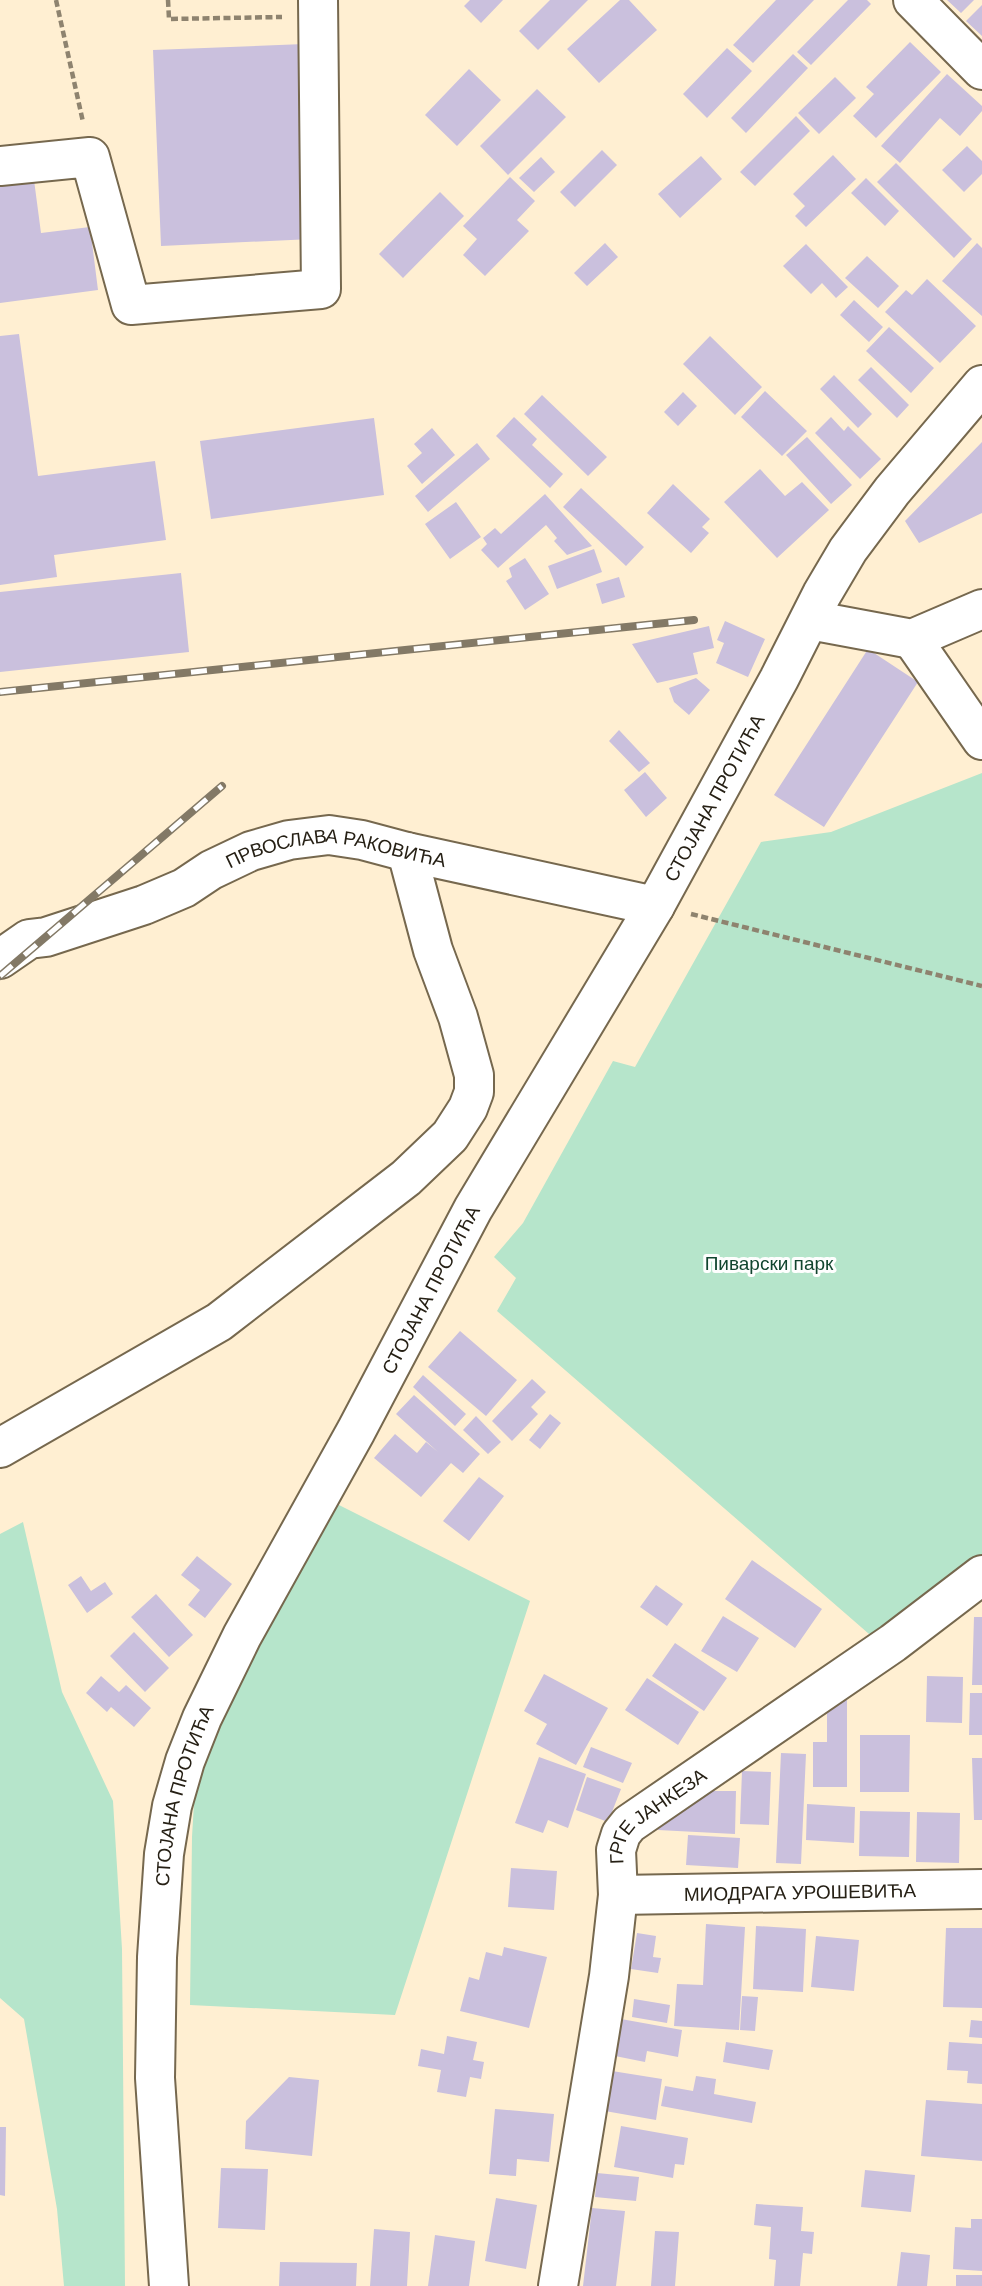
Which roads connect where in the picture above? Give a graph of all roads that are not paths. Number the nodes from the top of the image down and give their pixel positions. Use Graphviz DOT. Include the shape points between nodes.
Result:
graph roads {
  1 [pos="913,0"];
  2 [pos="303,8"];
  3 [pos="982,70"];
  4 [pos="0,166"];
  5 [pos="982,385"];
  6 [pos="982,609"];
  7 [pos="810,620"];
  8 [pos="912,639"];
  9 [pos="982,740"];
  10 [pos="407,852"];
  11 [pos="655,905"];
  12 [pos="10,949"];
  13 [pos="0,1448"];
  14 [pos="982,1575"];
  15 [pos="982,1889"];
  16 [pos="618,1895"];
  17 [pos="169,2286"];
  18 [pos="558,2286"];
  1 -- 3 [label="main road"];
  2 -- 4 [label="main road" via="321,289 131,305 90,157"];
  5 -- 7 [label="main road, СТОЈАНА ПРОТИЋА" via="861,532"];
  6 -- 8 [label="main road"];
  7 -- 8 [label="main road"];
  7 -- 11 [label="main road, СТОЈАНА ПРОТИЋА"];
  8 -- 9 [label="main road"];
  10 -- 11 [label="main road, ПРВОСЛАВА РАКОВИЋА"];
  10 -- 12 [label="main road, ПРВОСЛАВА РАКОВИЋА" via="328,835 289,840 251,852 144,905"];
  10 -- 13 [label="main road" via="474,1075 468,1108 450,1136 406,1178 219,1322"];
  11 -- 17 [label="main road, СТОЈАНА ПРОТИЋА" via="473,1209 242,1636 185,1761 164,1854 155,2003 155,2078"];
  14 -- 16 [label="main road, ГРГЕ ЈАНКЕЗА" via="893,1643 629,1824 616,1850"];
  15 -- 16 [label="main road, МИОДРАГА УРОШЕВИЋА"];
  16 -- 18 [label="main road, ГРГЕ ЈАНКЕЗА" via="610,1976"];
}
